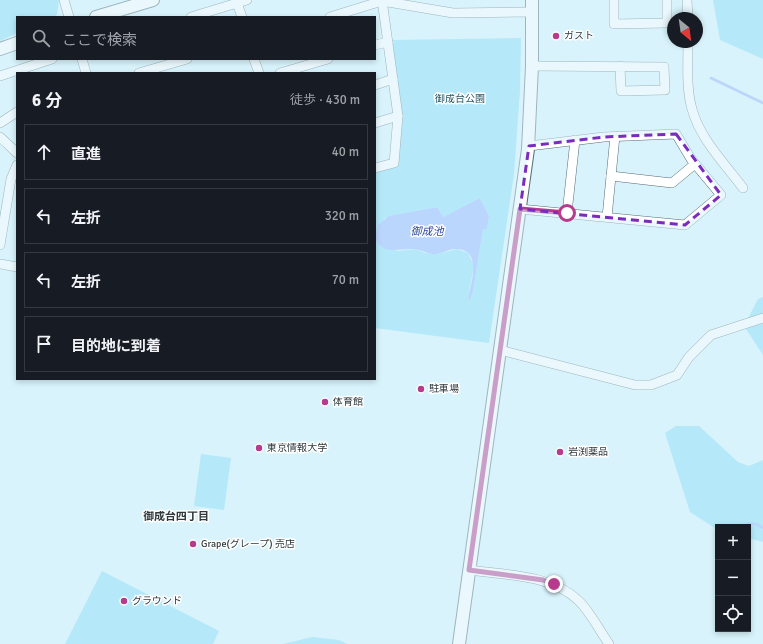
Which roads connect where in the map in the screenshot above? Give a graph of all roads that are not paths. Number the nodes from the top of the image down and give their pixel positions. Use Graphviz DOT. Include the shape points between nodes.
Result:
graph roads {
  1 [pos="64,0"];
  2 [pos="153,0"];
  3 [pos="247,0"];
  4 [pos="614,0"];
  5 [pos="666,0"];
  6 [pos="687,0"];
  7 [pos="382,1"];
  8 [pos="237,3"];
  9 [pos="532,6"];
  10 [pos="688,12"];
  11 [pos="69,16"];
  12 [pos="99,16"];
  13 [pos="194,16"];
  14 [pos="242,16"];
  15 [pos="333,16"];
  16 [pos="388,42"];
  17 [pos="16,43"];
  18 [pos="376,45"];
  19 [pos="688,48"];
  20 [pos="0,49"];
  21 [pos="49,60"];
  22 [pos="82,60"];
  23 [pos="184,60"];
  24 [pos="254,60"];
  25 [pos="325,60"];
  26 [pos="532,66"];
  27 [pos="620,66"];
  28 [pos="86,72"];
  29 [pos="142,72"];
  30 [pos="258,72"];
  31 [pos="283,72"];
  32 [pos="0,76"];
  33 [pos="393,79"];
  34 [pos="376,85"];
  35 [pos="16,113"];
  36 [pos="398,116"];
  37 [pos="0,123"];
  38 [pos="376,123"];
  39 [pos="615,136"];
  40 [pos="0,137"];
  41 [pos="575,140"];
  42 [pos="529,146"];
  43 [pos="16,152"];
  44 [pos="695,164"];
  45 [pos="16,167"];
  46 [pos="376,168"];
  47 [pos="611,176"];
  48 [pos="743,188"];
  49 [pos="520,209"];
  50 [pos="567,213"];
  51 [pos="607,217"];
  52 [pos="0,245"];
  53 [pos="0,264"];
  54 [pos="16,267"];
  55 [pos="763,318"];
  56 [pos="500,350"];
  57 [pos="469,570"];
  58 [pos="460,644"];
  59 [pos="609,644"];
  1 -- 11 [label="street"];
  2 -- 12 [label="street"];
  3 -- 8 [label="street"];
  4 -- 5 [label="street" via="614,24 667,23"];
  6 -- 10 [label="street"];
  7 -- 9 [label="street" via="453,13"];
  7 -- 15 [label="street"];
  7 -- 16 [label="street"];
  8 -- 13 [label="street"];
  8 -- 14 [label="street"];
  9 -- 26 [label="street"];
  16 -- 18 [label="street"];
  16 -- 33 [label="street"];
  17 -- 20 [label="street"];
  19 -- 48 [label="street" via="689,91 696,122 714,151"];
  21 -- 32 [label="street"];
  22 -- 28 [label="street"];
  23 -- 29 [label="street"];
  24 -- 30 [label="street"];
  25 -- 31 [label="street"];
  26 -- 27 [label="street"];
  26 -- 42 [label="street"];
  27 -- 27 [label="street" via="621,91 665,90 664,67"];
  33 -- 34 [label="street"];
  33 -- 36 [label="street"];
  35 -- 37 [label="street"];
  36 -- 38 [label="street"];
  36 -- 46 [label="street" via="394,163"];
  39 -- 41 [label="street"];
  39 -- 44 [label="street" via="676,134"];
  39 -- 47 [label="street"];
  40 -- 43 [label="street"];
  41 -- 42 [label="street"];
  41 -- 50 [label="street"];
  42 -- 49 [label="street"];
  44 -- 47 [label="street" via="672,183"];
  44 -- 51 [label="street" via="721,195 685,225"];
  45 -- 52 [label="street" via="11,179"];
  47 -- 51 [label="street"];
  49 -- 50 [label="street"];
  49 -- 56 [label="street"];
  50 -- 51 [label="street"];
  53 -- 54 [label="street"];
  55 -- 56 [label="street" via="711,335 689,357 677,375 651,384 635,385"];
  56 -- 57 [label="street"];
  57 -- 58 [label="street"];
  57 -- 59 [label="street" via="543,580 562,588 580,602"];
}
